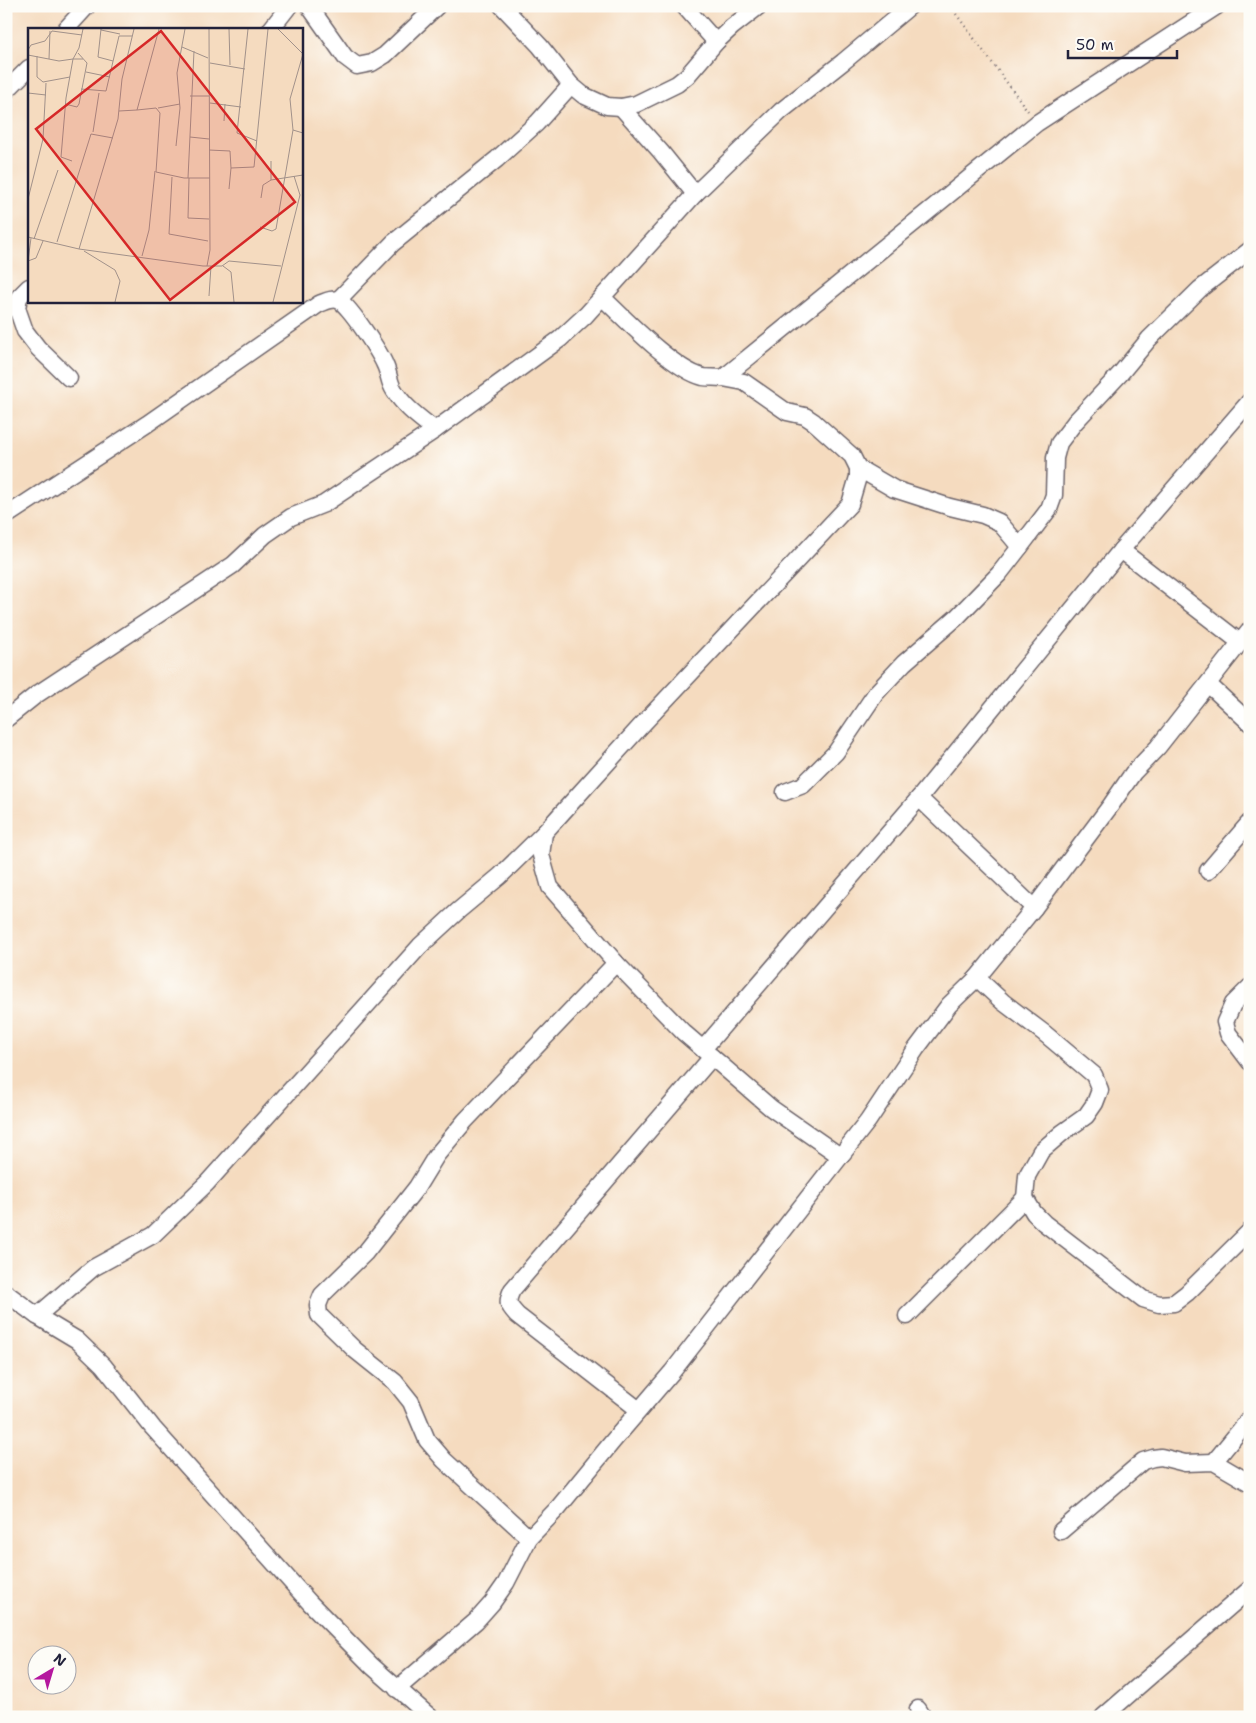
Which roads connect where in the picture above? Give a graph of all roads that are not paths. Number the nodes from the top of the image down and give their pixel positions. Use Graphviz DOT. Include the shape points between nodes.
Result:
graph roads {
  1 [pos="88,6"];
  2 [pos="289,6"];
  3 [pos="309,6"];
  4 [pos="437,6"];
  5 [pos="502,6"];
  6 [pos="684,6"];
  7 [pos="759,6"];
  8 [pos="910,6"];
  9 [pos="1217,6"];
  10 [pos="67,28"];
  11 [pos="272,28"];
  12 [pos="716,42"];
  13 [pos="28,69"];
  14 [pos="571,85"];
  15 [pos="6,91"];
  16 [pos="621,108"];
  17 [pos="695,194"];
  18 [pos="1250,250"];
  19 [pos="28,288"];
  20 [pos="602,298"];
  21 [pos="338,300"];
  22 [pos="69,378"];
  23 [pos="723,378"];
  24 [pos="1250,401"];
  25 [pos="435,430"];
  26 [pos="858,468"];
  27 [pos="6,516"];
  28 [pos="1020,547"];
  29 [pos="1121,550"];
  30 [pos="1245,636"];
  31 [pos="1208,684"];
  32 [pos="6,719"];
  33 [pos="1250,723"];
  34 [pos="785,792"];
  35 [pos="919,798"];
  36 [pos="1250,822"];
  37 [pos="544,833"];
  38 [pos="1208,871"];
  39 [pos="1034,908"];
  40 [pos="616,963"];
  41 [pos="977,978"];
  42 [pos="1250,987"];
  43 [pos="708,1053"];
  44 [pos="1250,1062"];
  45 [pos="840,1156"];
  46 [pos="1025,1198"];
  47 [pos="1250,1230"];
  48 [pos="6,1293"];
  49 [pos="37,1316"];
  50 [pos="907,1316"];
  51 [pos="639,1410"];
  52 [pos="1250,1418"];
  53 [pos="1214,1462"];
  54 [pos="1250,1483"];
  55 [pos="1061,1531"];
  56 [pos="529,1538"];
  57 [pos="1250,1589"];
  58 [pos="397,1689"];
  59 [pos="422,1714"];
  60 [pos="1104,1717"];
  1 -- 10 [label="street"];
  2 -- 11 [label="street"];
  3 -- 4 [label="street" via="345,57 357,66 372,63 385,54"];
  5 -- 14 [label="street"];
  6 -- 12 [label="street"];
  7 -- 12 [label="street"];
  8 -- 17 [label="street" via="781,110"];
  9 -- 23 [label="street" via="1037,123"];
  12 -- 16 [label="street" via="677,84"];
  13 -- 15 [label="street"];
  14 -- 16 [label="street" via="591,99"];
  14 -- 21 [label="street" via="537,123 393,244"];
  16 -- 17 [label="street"];
  17 -- 20 [label="street"];
  18 -- 28 [label="street" via="1200,289 1149,339 1075,422 1060,444 1054,495 1049,509"];
  19 -- 22 [label="street" via="20,297 17,308 25,331"];
  20 -- 23 [label="street" via="660,351 686,369 702,376"];
  20 -- 25 [label="street" via="560,339"];
  21 -- 25 [label="street" via="346,306 377,350 393,389 406,406"];
  21 -- 27 [label="street" via="319,304 147,424"];
  23 -- 26 [label="street" via="744,382 787,412 805,416 852,456"];
  24 -- 29 [label="street"];
  25 -- 32 [label="street" via="324,504 292,517 266,534 233,565 36,695"];
  26 -- 28 [label="street" via="894,489 998,522"];
  26 -- 37 [label="street" via="850,504"];
  28 -- 34 [label="street" via="957,617 904,663 882,687 836,752 803,785"];
  29 -- 30 [label="street"];
  29 -- 35 [label="street"];
  30 -- 31 [label="street"];
  31 -- 33 [label="street"];
  31 -- 39 [label="street" via="1133,773"];
  35 -- 39 [label="street"];
  35 -- 43 [label="street"];
  36 -- 38 [label="street"];
  37 -- 40 [label="street" via="541,855 550,887"];
  37 -- 49 [label="street" via="420,946 200,1190 152,1235 92,1268"];
  39 -- 41 [label="street"];
  40 -- 43 [label="street"];
  40 -- 56 [label="street" via="465,1121 365,1253 322,1295 318,1305 319,1315 354,1350 395,1382 411,1402 428,1440 444,1460"];
  41 -- 45 [label="street" via="949,1005"];
  41 -- 46 [label="street" via="1094,1074 1100,1090 1086,1116 1041,1151 1026,1176"];
  42 -- 44 [label="street" via="1233,1004 1225,1022 1228,1034"];
  43 -- 45 [label="street" via="771,1108"];
  43 -- 51 [label="street" via="508,1298 517,1315"];
  45 -- 51 [label="street"];
  46 -- 47 [label="street" via="1044,1223 1142,1299 1159,1304 1174,1303 1187,1294"];
  46 -- 50 [label="street"];
  48 -- 49 [label="street"];
  49 -- 58 [label="street" via="77,1340 103,1365 154,1428 310,1603"];
  51 -- 56 [label="street"];
  52 -- 53 [label="street"];
  53 -- 54 [label="street"];
  53 -- 55 [label="street" via="1185,1463 1161,1457 1143,1461"];
  56 -- 58 [label="street" via="492,1604"];
  57 -- 60 [label="street"];
  58 -- 59 [label="street"];
}
